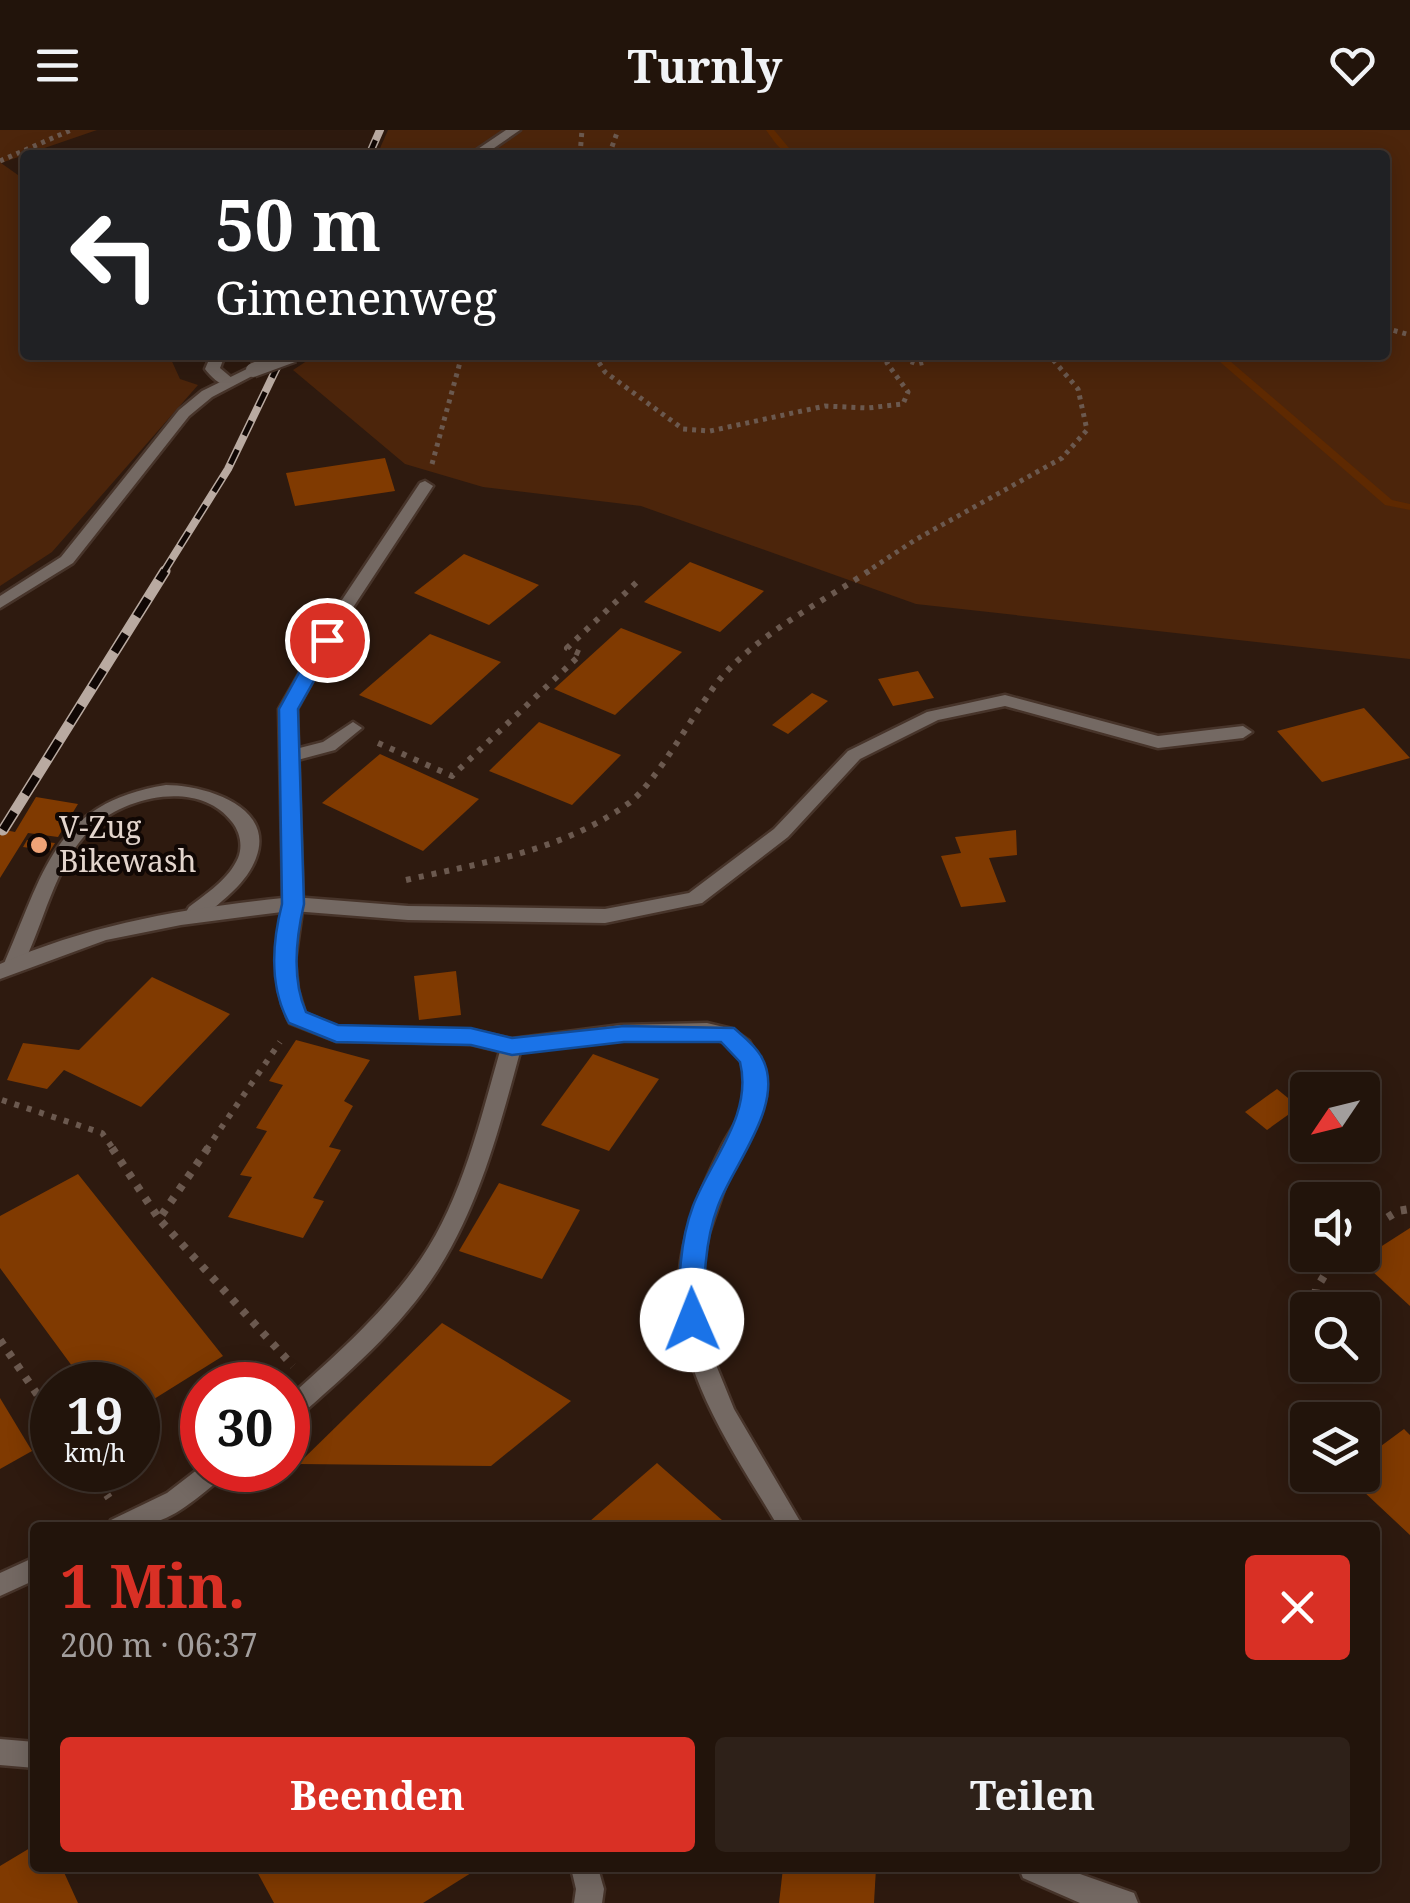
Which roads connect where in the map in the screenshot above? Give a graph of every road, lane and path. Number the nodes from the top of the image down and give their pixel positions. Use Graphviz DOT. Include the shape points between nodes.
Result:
graph roads {
  1 [pos="70,130"];
  2 [pos="514,130"];
  3 [pos="25,150"];
  4 [pos="483,150"];
  5 [pos="216,360"];
  6 [pos="280,360"];
  7 [pos="461,360"];
  8 [pos="597,360"];
  9 [pos="889,360"];
  10 [pos="1053,360"];
  11 [pos="228,382"];
  12 [pos="426,486"];
  13 [pos="639,580"];
  14 [pos="0,603"];
  15 [pos="351,730"];
  16 [pos="1243,732"];
  17 [pos="290,756"];
  18 [pos="388,884"];
  19 [pos="293,904"];
  20 [pos="196,912"];
  21 [pos="6,969"];
  22 [pos="297,1018"];
  23 [pos="512,1046"];
  24 [pos="1,1100"];
  25 [pos="1410,1208"];
  26 [pos="159,1218"];
  27 [pos="1380,1224"];
  28 [pos="0,1340"];
  29 [pos="30,1384"];
  30 [pos="314,1389"];
  31 [pos="310,1393"];
  32 [pos="187,1492"];
  33 [pos="132,1522"];
  34 [pos="789,1522"];
  35 [pos="30,1570"];
  36 [pos="0,1585"];
  37 [pos="0,1752"];
  38 [pos="30,1755"];
  39 [pos="586,1872"];
  40 [pos="1042,1872"];
  41 [pos="588,1903"];
  42 [pos="1124,1903"];
  1 -- 3 [label="path"];
  2 -- 4 [label="street"];
  5 -- 11 [label="street" via="212,368"];
  6 -- 11 [label="street, bridge"];
  7 -- 12 [label="path"];
  8 -- 9 [label="path" via="682,430 710,432 825,406 903,404 908,392"];
  10 -- 18 [label="path" via="1078,389 1087,430 1062,458 915,540 767,639 722,677 632,800 573,838"];
  11 -- 14 [label="street" via="184,413 66,560"];
  12 -- 17 [label="street" via="288,709"];
  13 -- 15 [label="path" via="567,648 581,654 452,776"];
  15 -- 17 [label="street" via="330,746"];
  16 -- 19 [label="street" via="1158,742 1005,700 933,716 854,755 781,833 695,898 605,916"];
  17 -- 19 [label="street"];
  19 -- 20 [label="street"];
  19 -- 22 [label="street" via="286,994"];
  20 -- 21 [label="street"];
  20 -- 21 [label="street" via="238,874 249,853 249,833 220,801 195,793 136,796 97,815 71,842"];
  22 -- 23 [label="street" via="336,1034 471,1037"];
  22 -- 26 [label="path"];
  23 -- 30 [label="street" via="489,1128 446,1234 415,1286"];
  23 -- 34 [label="street" via="705,1032 726,1034 751,1059 754,1105 705,1207 691,1267 692,1320 713,1388"];
  24 -- 26 [label="path" via="102,1133"];
  25 -- 27 [label="path"];
  26 -- 30 [label="path"];
  28 -- 29 [label="path"];
  30 -- 31 [label="street"];
  32 -- 33 [label="street"];
  35 -- 36 [label="street"];
  37 -- 38 [label="street"];
  39 -- 41 [label="street"];
  40 -- 42 [label="street"];
}
